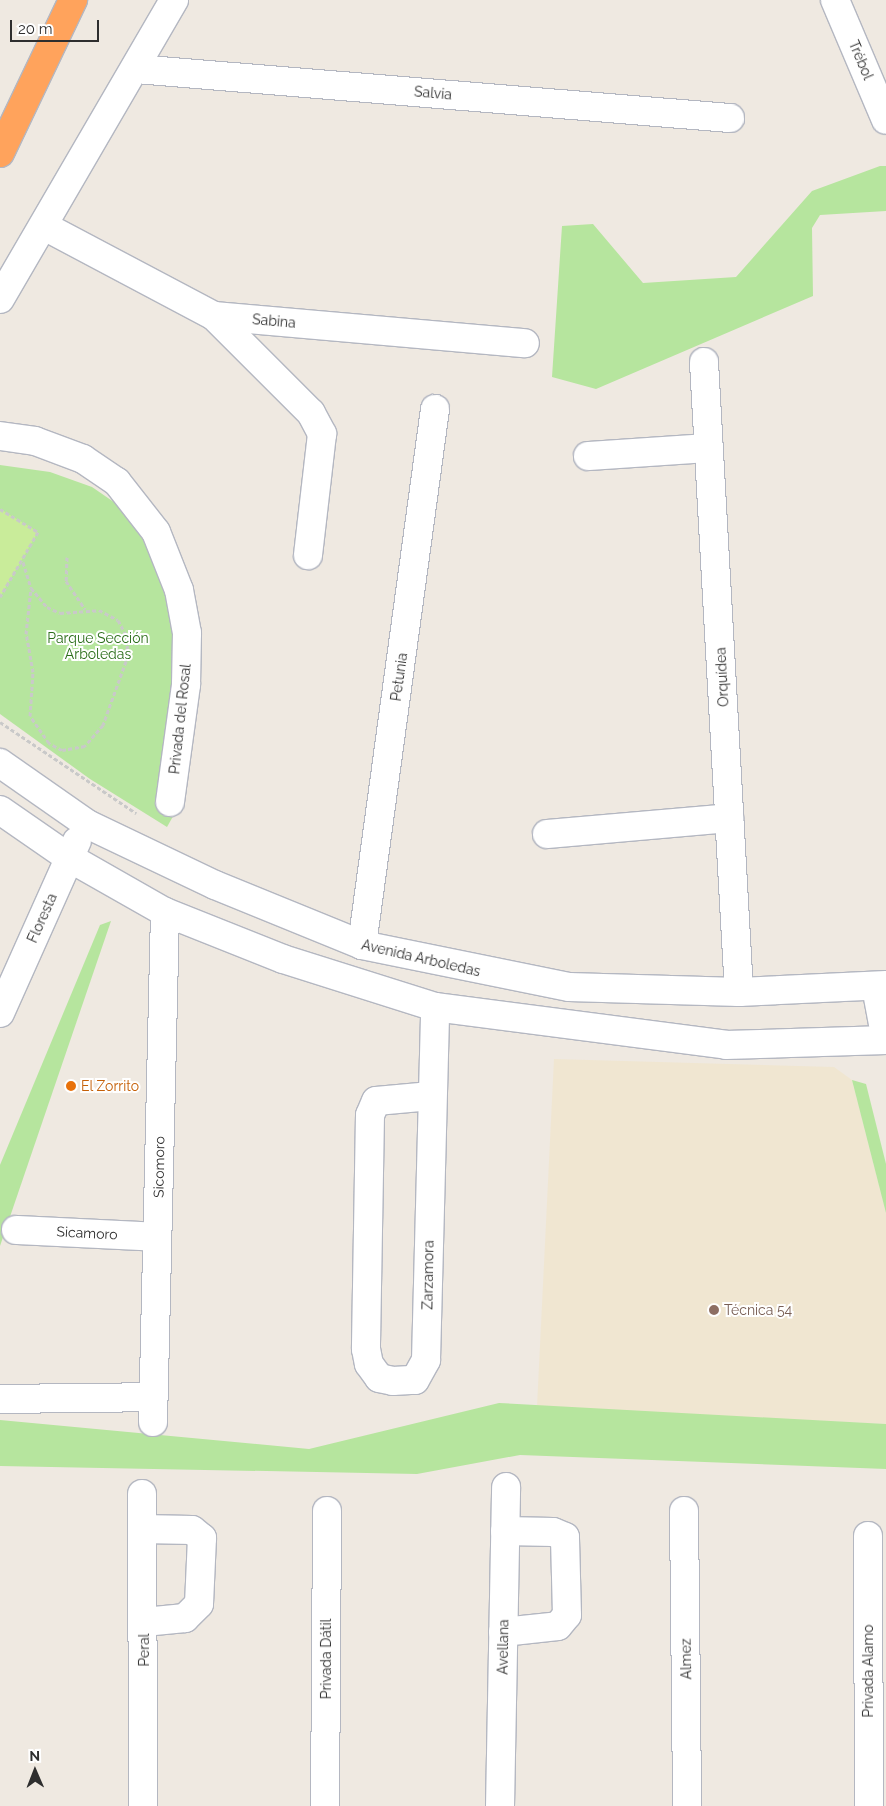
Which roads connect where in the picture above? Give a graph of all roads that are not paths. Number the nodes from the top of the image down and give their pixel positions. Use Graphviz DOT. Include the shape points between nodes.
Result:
graph roads {
  1 [pos="72,0"];
  2 [pos="174,0"];
  3 [pos="835,0"];
  4 [pos="136,69"];
  5 [pos="730,118"];
  6 [pos="886,120"];
  7 [pos="0,153"];
  8 [pos="44,226"];
  9 [pos="0,299"];
  10 [pos="214,316"];
  11 [pos="525,343"];
  12 [pos="704,362"];
  13 [pos="435,409"];
  14 [pos="0,436"];
  15 [pos="709,448"];
  16 [pos="588,456"];
  17 [pos="308,555"];
  18 [pos="0,762"];
  19 [pos="170,802"];
  20 [pos="0,810"];
  21 [pos="729,818"];
  22 [pos="87,824"];
  23 [pos="547,834"];
  24 [pos="68,857"];
  25 [pos="165,912"];
  26 [pos="362,945"];
  27 [pos="881,986"];
  28 [pos="738,992"];
  29 [pos="435,1007"];
  30 [pos="0,1013"];
  31 [pos="886,1040"];
  32 [pos="432,1096"];
  33 [pos="16,1230"];
  34 [pos="157,1237"];
  35 [pos="0,1399"];
  36 [pos="506,1487"];
  37 [pos="142,1494"];
  38 [pos="327,1511"];
  39 [pos="684,1511"];
  40 [pos="142,1529"];
  41 [pos="505,1531"];
  42 [pos="868,1536"];
  43 [pos="144,1622"];
  44 [pos="503,1632"];
  45 [pos="143,1806"];
  46 [pos="325,1806"];
  47 [pos="500,1806"];
  48 [pos="687,1806"];
  49 [pos="869,1806"];
  1 -- 7 [label="highway"];
  2 -- 4 [label="street"];
  3 -- 6 [label="street, Trébol"];
  4 -- 5 [label="street, Salvia"];
  4 -- 8 [label="street"];
  8 -- 9 [label="street"];
  8 -- 10 [label="street, Sabina"];
  10 -- 11 [label="street, Sabina"];
  10 -- 17 [label="street" via="311,413 322,434"];
  12 -- 15 [label="street, Orquídea"];
  13 -- 26 [label="street, Petunia"];
  14 -- 19 [label="street, Privada del Rosal" via="35,441 83,459 117,482 156,532 179,590 187,634 186,685"];
  15 -- 16 [label="street"];
  15 -- 21 [label="street, Orquídea"];
  18 -- 22 [label="street, Avenida Arboledas"];
  20 -- 24 [label="street"];
  21 -- 23 [label="street"];
  21 -- 28 [label="street, Orquídea"];
  22 -- 24 [label="street, Floresta"];
  22 -- 26 [label="street, Avenida Arboledas" via="215,885"];
  24 -- 25 [label="street"];
  24 -- 30 [label="street, Floresta"];
  25 -- 29 [label="street" via="283,959"];
  25 -- 34 [label="street, Sicomoro"];
  26 -- 28 [label="street, Avenida Arboledas" via="569,987"];
  27 -- 28 [label="street, Avenida Arboledas"];
  27 -- 31 [label="street"];
  29 -- 31 [label="street" via="726,1045"];
  29 -- 32 [label="street"];
  32 -- 32 [label="street, Zarzamora" via="423,1372 415,1380 379,1378 369,1364 366,1349 372,1107 389,1098"];
  33 -- 34 [label="street, Sicamoro"];
  34 -- 35 [label="street, Sicomoro" via="153,1410"];
  36 -- 41 [label="street, Avellana"];
  37 -- 40 [label="street, Peral"];
  38 -- 46 [label="street, Privada Dátil"];
  39 -- 48 [label="street, Almez"];
  40 -- 43 [label="street, Peral"];
  40 -- 43 [label="street" via="192,1530 202,1538 199,1604 185,1618"];
  41 -- 44 [label="street, Avellana"];
  41 -- 44 [label="street" via="553,1532 565,1537 567,1615 558,1626"];
  42 -- 49 [label="street, Privada Alamo"];
  43 -- 45 [label="street, Peral"];
  44 -- 47 [label="street, Avellana"];
}
